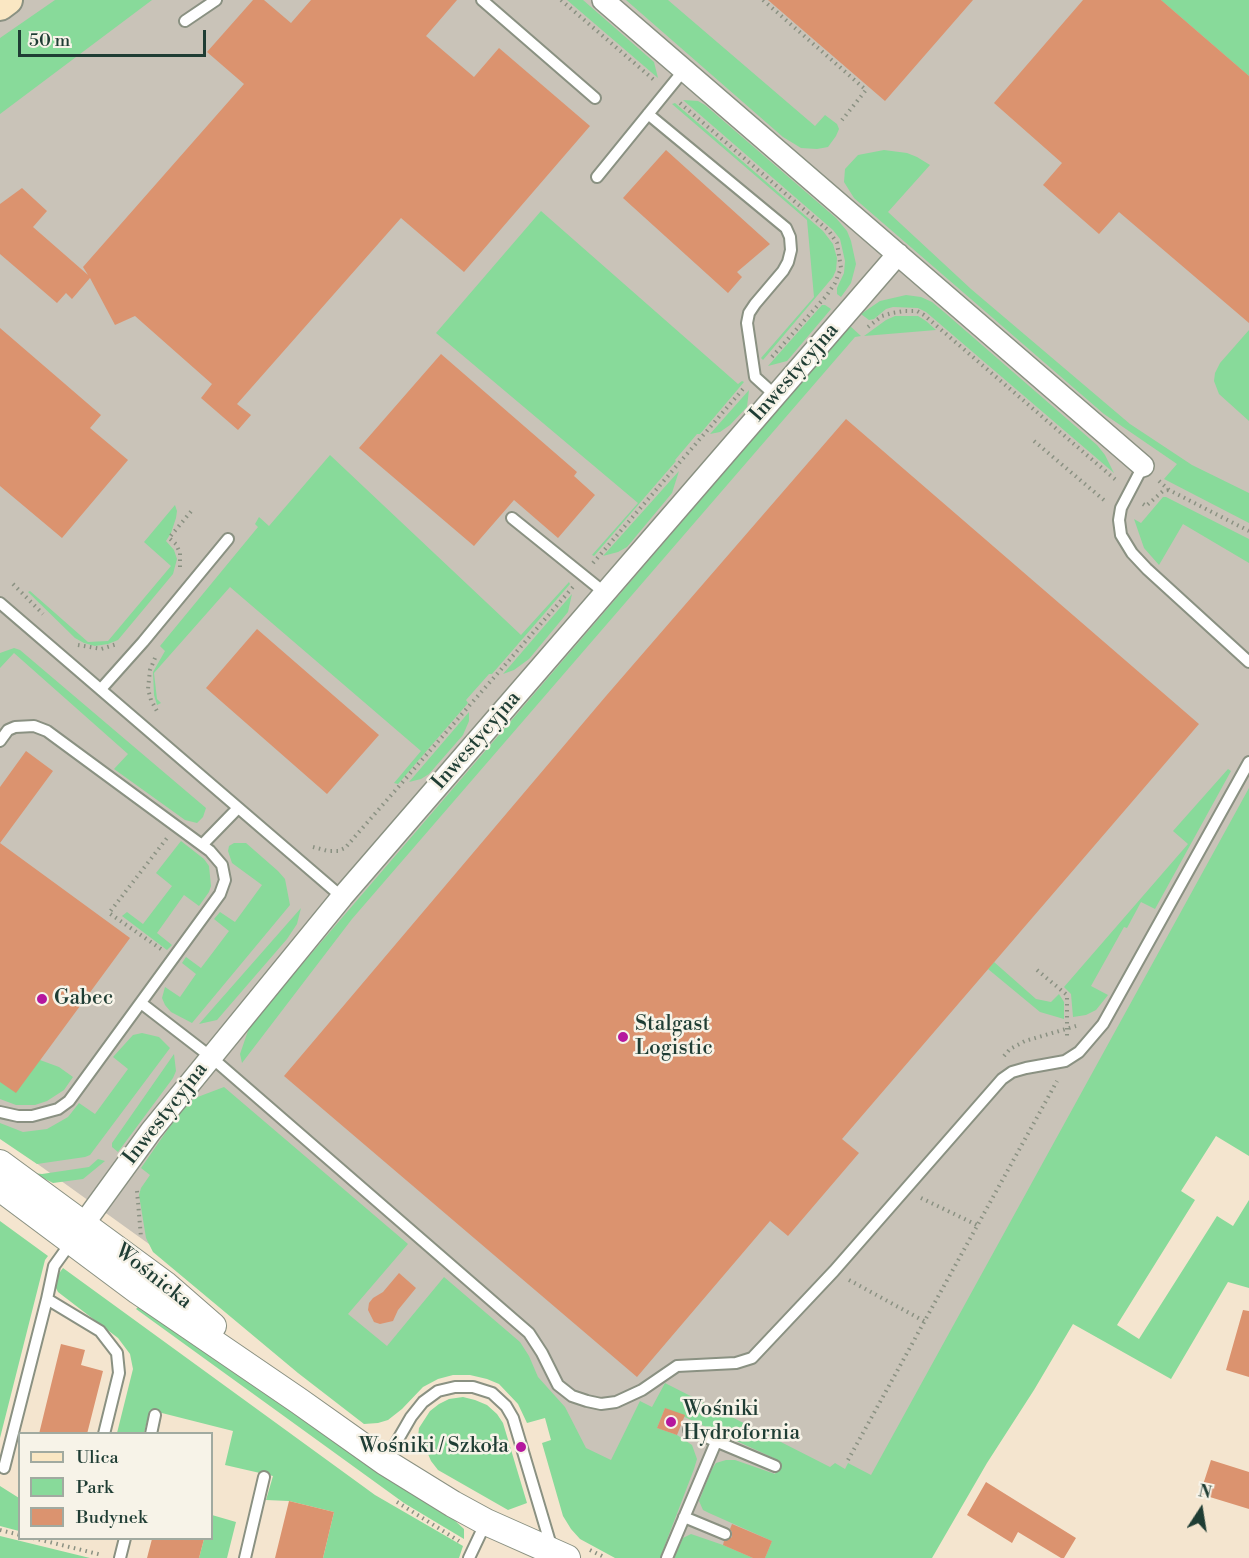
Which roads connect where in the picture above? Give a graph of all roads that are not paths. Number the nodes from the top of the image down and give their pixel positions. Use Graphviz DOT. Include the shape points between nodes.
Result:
graph roads {
  1 [pos="8,0"];
  2 [pos="216,0"];
  3 [pos="482,0"];
  4 [pos="603,0"];
  5 [pos="0,6"];
  6 [pos="185,21"];
  7 [pos="684,70"];
  8 [pos="595,98"];
  9 [pos="648,114"];
  10 [pos="597,177"];
  11 [pos="898,254"];
  12 [pos="776,396"];
  13 [pos="1143,466"];
  14 [pos="512,518"];
  15 [pos="228,539"];
  16 [pos="605,593"];
  17 [pos="0,603"];
  18 [pos="1249,662"];
  19 [pos="101,689"];
  20 [pos="0,741"];
  21 [pos="1249,762"];
  22 [pos="238,808"];
  23 [pos="202,845"];
  24 [pos="342,897"];
  25 [pos="141,1003"];
  26 [pos="211,1058"];
  27 [pos="0,1112"];
  28 [pos="0,1163"];
  29 [pos="0,1188"];
  30 [pos="78,1232"];
  31 [pos="47,1299"];
  32 [pos="155,1415"];
  33 [pos="689,1431"];
  34 [pos="104,1432"];
  35 [pos="151,1432"];
  36 [pos="716,1442"];
  37 [pos="385,1462"];
  38 [pos="776,1466"];
  39 [pos="4,1468"];
  40 [pos="264,1478"];
  41 [pos="684,1517"];
  42 [pos="486,1522"];
  43 [pos="725,1534"];
  44 [pos="124,1540"];
  45 [pos="570,1553"];
  46 [pos="120,1558"];
  47 [pos="245,1558"];
  48 [pos="469,1558"];
  49 [pos="667,1558"];
  1 -- 5 [label="main road"];
  2 -- 6 [label="lane"];
  3 -- 8 [label="lane"];
  4 -- 7 [label="street"];
  7 -- 9 [label="lane"];
  7 -- 11 [label="street"];
  9 -- 10 [label="lane"];
  9 -- 12 [label="lane" via="786,228 791,250 783,271 749,313 747,323 754,377"];
  11 -- 12 [label="street, Inwestycyjna"];
  11 -- 13 [label="street"];
  12 -- 16 [label="street, Inwestycyjna"];
  13 -- 18 [label="lane" via="1121,507 1121,536 1147,569"];
  14 -- 16 [label="lane"];
  15 -- 19 [label="lane"];
  16 -- 24 [label="street, Inwestycyjna"];
  17 -- 19 [label="lane"];
  19 -- 22 [label="lane"];
  20 -- 23 [label="lane" via="15,727 34,726 47,731"];
  21 -- 26 [label="lane" via="1103,1024 1079,1052 1065,1061 1026,1068 1002,1079 834,1271 752,1358 736,1363 676,1366 628,1397 600,1404 572,1396 558,1385 529,1334"];
  22 -- 23 [label="lane"];
  22 -- 24 [label="lane"];
  23 -- 25 [label="lane" via="222,865 223,887"];
  24 -- 26 [label="street, Inwestycyjna"];
  25 -- 26 [label="lane"];
  25 -- 27 [label="lane" via="69,1101 32,1116"];
  26 -- 30 [label="street, Inwestycyjna" via="151,1131"];
  28 -- 30 [label="street, Wośnicka"];
  29 -- 30 [label="street, Wośnicka"];
  30 -- 31 [label="lane" via="54,1266"];
  30 -- 37 [label="street, Wośnicka" via="166,1285 299,1401"];
  31 -- 34 [label="lane" via="100,1331 117,1353 119,1373"];
  31 -- 39 [label="lane"];
  32 -- 35 [label="lane"];
  33 -- 36 [label="lane"];
  36 -- 38 [label="lane"];
  36 -- 41 [label="lane"];
  37 -- 42 [label="street, Wośnicka"];
  37 -- 45 [label="lane" via="411,1417 438,1391 473,1387 492,1393 513,1418"];
  40 -- 47 [label="lane"];
  41 -- 43 [label="lane"];
  41 -- 49 [label="lane"];
  42 -- 45 [label="street, Wośnicka"];
  42 -- 48 [label="lane"];
  44 -- 46 [label="lane"];
}
